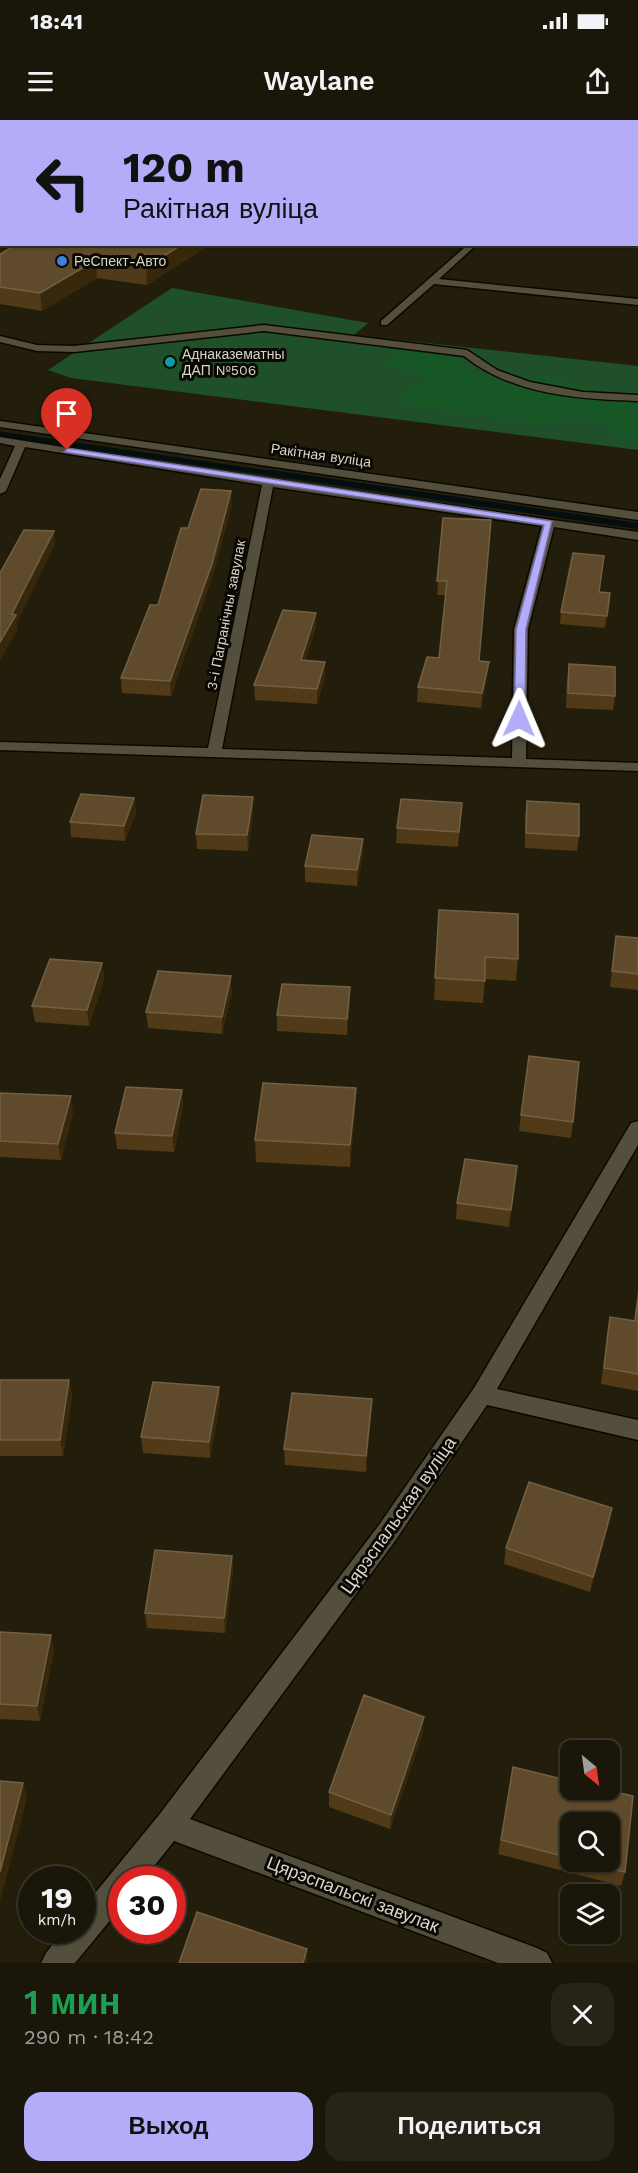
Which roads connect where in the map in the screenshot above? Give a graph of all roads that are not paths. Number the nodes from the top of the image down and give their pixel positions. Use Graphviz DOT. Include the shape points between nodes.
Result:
graph roads {
  1 [pos="471,246"];
  2 [pos="432,281"];
  3 [pos="638,302"];
  4 [pos="384,323"];
  5 [pos="0,339"];
  6 [pos="638,398"];
  7 [pos="0,424"];
  8 [pos="0,440"];
  9 [pos="22,443"];
  10 [pos="268,483"];
  11 [pos="0,491"];
  12 [pos="638,516"];
  13 [pos="549,523"];
  14 [pos="638,536"];
  15 [pos="0,746"];
  16 [pos="214,753"];
  17 [pos="519,764"];
  18 [pos="638,767"];
  19 [pos="638,1128"];
  20 [pos="482,1395"];
  21 [pos="638,1430"];
  22 [pos="169,1825"];
  23 [pos="136,1866"];
  24 [pos="108,1900"];
  25 [pos="56,1963"];
  26 [pos="537,1963"];
  1 -- 2 [label="street"];
  2 -- 3 [label="street"];
  2 -- 4 [label="street"];
  5 -- 6 [label="street" via="37,348 74,349 264,328 467,353 491,371 520,383"];
  7 -- 12 [label="street, Ракітная вуліца"];
  8 -- 9 [label="street"];
  9 -- 10 [label="street"];
  9 -- 11 [label="street"];
  10 -- 13 [label="street"];
  10 -- 16 [label="street, 3-і Пагранічны завулак"];
  13 -- 14 [label="street"];
  13 -- 17 [label="street" via="521,629"];
  15 -- 16 [label="street"];
  16 -- 17 [label="street"];
  17 -- 18 [label="street"];
  19 -- 20 [label="street, Цярэспальская вуліца"];
  20 -- 21 [label="street"];
  20 -- 22 [label="street, Цярэспальская вуліца" via="387,1533"];
  22 -- 23 [label="street, Цярэспальская вуліца"];
  22 -- 26 [label="street, Цярэспальскі завулак"];
  24 -- 25 [label="street"];
}
